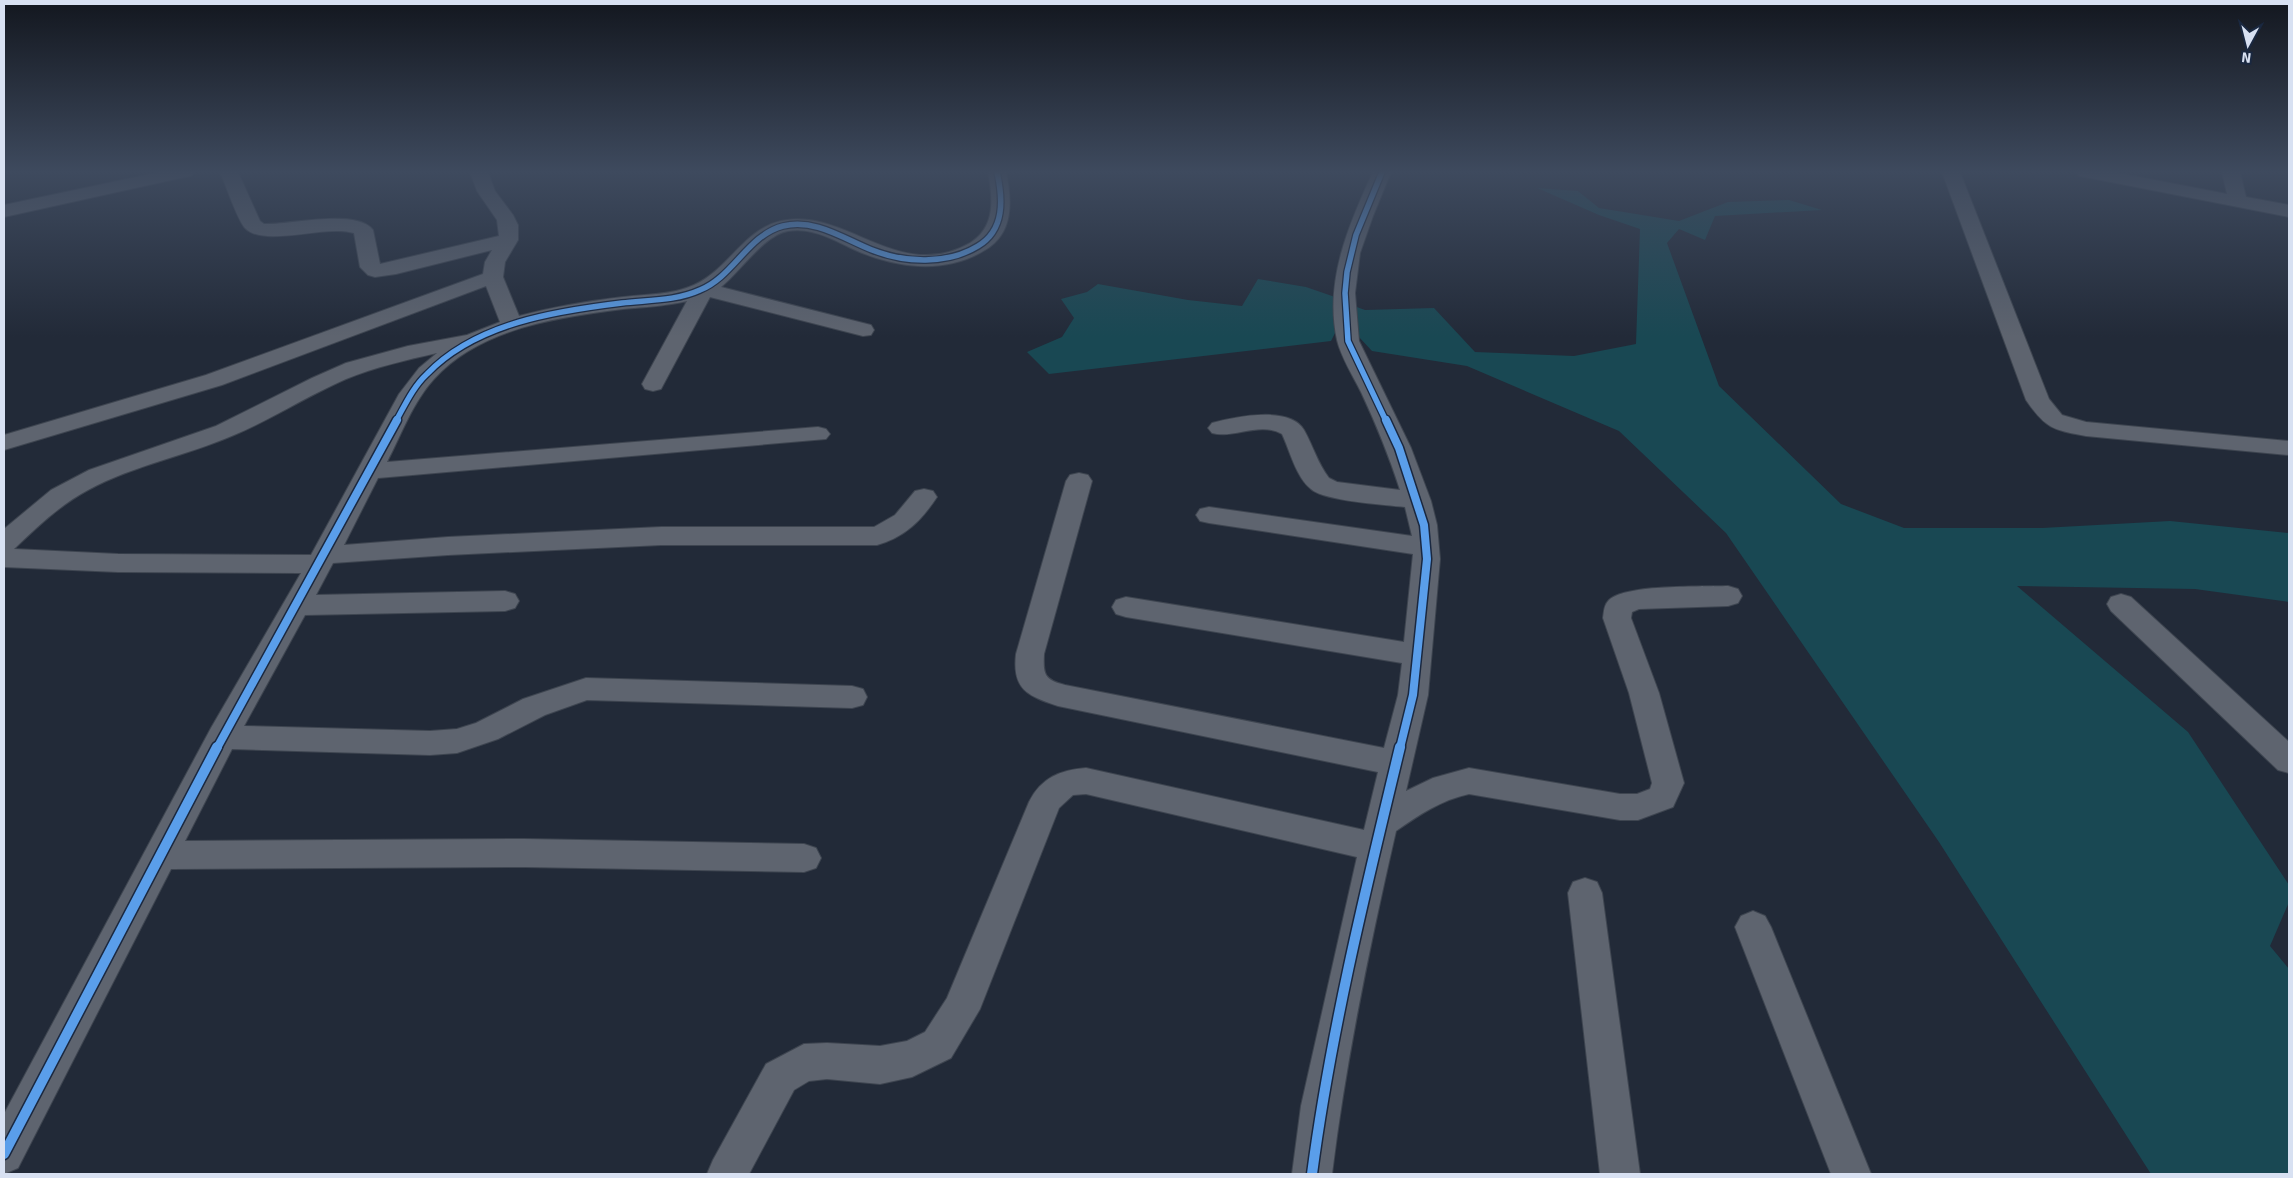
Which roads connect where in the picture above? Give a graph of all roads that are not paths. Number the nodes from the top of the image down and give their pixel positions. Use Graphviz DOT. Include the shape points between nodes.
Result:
graph roads {
  1 [pos="256,227"];
  2 [pos="301,227"];
  3 [pos="358,227"];
  4 [pos="509,227"];
  5 [pos="782,227"];
  6 [pos="820,227"];
  7 [pos="995,227"];
  8 [pos="1359,227"];
  9 [pos="1973,227"];
  10 [pos="508,240"];
  11 [pos="493,278"];
  12 [pos="704,289"];
  13 [pos="512,325"];
  14 [pos="863,330"];
  15 [pos="485,336"];
  16 [pos="654,384"];
  17 [pos="1220,428"];
  18 [pos="818,434"];
  19 [pos="4,443"];
  20 [pos="2289,448"];
  21 [pos="369,471"];
  22 [pos="1079,481"];
  23 [pos="924,497"];
  24 [pos="1418,501"];
  25 [pos="1209,515"];
  26 [pos="4,544"];
  27 [pos="1426,548"];
  28 [pos="4,558"];
  29 [pos="322,559"];
  30 [pos="1728,596"];
  31 [pos="505,601"];
  32 [pos="296,604"];
  33 [pos="2121,604"];
  34 [pos="1126,606"];
  35 [pos="1417,655"];
  36 [pos="852,697"];
  37 [pos="222,737"];
  38 [pos="2289,761"];
  39 [pos="1395,763"];
  40 [pos="1378,836"];
  41 [pos="160,855"];
  42 [pos="804,858"];
  43 [pos="1585,893"];
  44 [pos="1753,927"];
  45 [pos="4,1154"];
  46 [pos="726,1174"];
  47 [pos="1312,1174"];
  48 [pos="1620,1174"];
  49 [pos="1851,1174"];
  1 -- 2 [label="street"];
  3 -- 10 [label="street" via="363,230 370,267 375,270"];
  4 -- 10 [label="street"];
  5 -- 12 [label="street" via="767,232 722,278"];
  6 -- 7 [label="street" via="886,255 908,260 949,258 968,252 985,243"];
  8 -- 24 [label="street" via="1350,248 1344,284 1348,341 1399,448"];
  9 -- 20 [label="street" via="2038,400 2054,420 2086,429"];
  10 -- 11 [label="street" via="494,261"];
  11 -- 13 [label="street"];
  11 -- 19 [label="street" via="214,380"];
  12 -- 13 [label="street" via="682,297 585,308"];
  12 -- 14 [label="street"];
  12 -- 16 [label="street"];
  13 -- 15 [label="street"];
  15 -- 21 [label="street" via="427,374 411,394"];
  15 -- 26 [label="street" via="355,368 190,445 82,483 48,506"];
  17 -- 24 [label="street" via="1273,422 1286,425 1292,430 1320,484 1332,489"];
  18 -- 21 [label="street"];
  21 -- 29 [label="street"];
  22 -- 39 [label="street" via="1030,654 1029,673 1037,686 1058,695"];
  23 -- 29 [label="street" via="907,520 894,530 876,536 652,537 448,546"];
  24 -- 27 [label="street"];
  25 -- 27 [label="street"];
  27 -- 35 [label="street"];
  28 -- 29 [label="street" via="118,563"];
  29 -- 32 [label="street"];
  30 -- 40 [label="street" via="1638,598 1618,608 1617,618 1644,693 1668,783 1662,798 1638,807 1620,807 1469,781 1430,792"];
  31 -- 32 [label="street"];
  32 -- 37 [label="street"];
  33 -- 38 [label="street"];
  34 -- 35 [label="street"];
  35 -- 39 [label="street" via="1413,695"];
  36 -- 37 [label="street" via="586,689 534,707 487,731 457,741 430,744"];
  37 -- 41 [label="street"];
  39 -- 40 [label="street"];
  40 -- 46 [label="street" via="1086,781 1070,782 1054,789 1045,802 961,1010 938,1045 912,1059 880,1065 827,1061 804,1063 780,1077"];
  40 -- 47 [label="street" via="1321,1106"];
  41 -- 42 [label="street" via="525,853"];
  41 -- 45 [label="street"];
  43 -- 48 [label="street"];
  44 -- 49 [label="street"];
}
